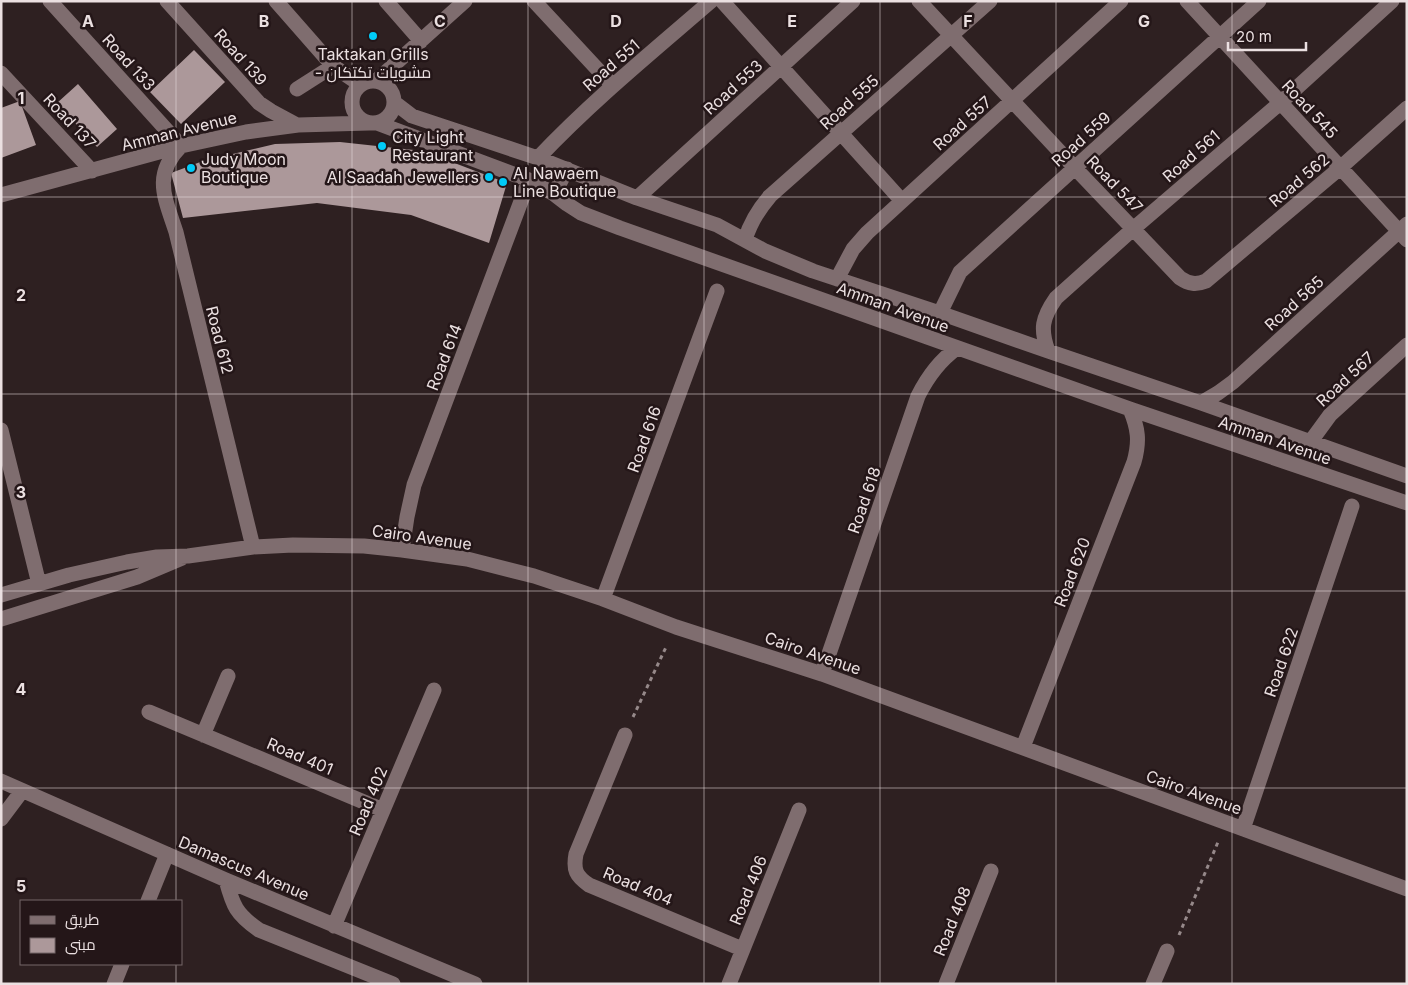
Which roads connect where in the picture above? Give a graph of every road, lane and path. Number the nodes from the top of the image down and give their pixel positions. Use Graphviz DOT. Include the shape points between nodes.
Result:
graph roads {
  1 [pos="50,1"];
  2 [pos="167,1"];
  3 [pos="276,1"];
  4 [pos="386,1"];
  5 [pos="465,1"];
  6 [pos="534,1"];
  7 [pos="711,1"];
  8 [pos="722,1"];
  9 [pos="853,1"];
  10 [pos="919,1"];
  11 [pos="990,1"];
  12 [pos="1122,1"];
  13 [pos="1187,1"];
  14 [pos="1259,1"];
  15 [pos="1392,1"];
  16 [pos="951,36"];
  17 [pos="1220,37"];
  18 [pos="421,41"];
  19 [pos="333,66"];
  20 [pos="781,67"];
  21 [pos="1,74"];
  22 [pos="368,83"];
  23 [pos="613,86"];
  24 [pos="297,89"];
  25 [pos="1012,101"];
  26 [pos="1280,102"];
  27 [pos="395,103"];
  28 [pos="1407,108"];
  29 [pos="373,123"];
  30 [pos="298,125"];
  31 [pos="840,133"];
  32 [pos="181,146"];
  33 [pos="538,158"];
  34 [pos="1074,168"];
  35 [pos="1340,168"];
  36 [pos="567,169"];
  37 [pos="92,171"];
  38 [pos="529,180"];
  39 [pos="554,194"];
  40 [pos="1,195"];
  41 [pos="637,198"];
  42 [pos="902,201"];
  43 [pos="1134,229"];
  44 [pos="1404,232"];
  45 [pos="745,240"];
  46 [pos="1211,276"];
  47 [pos="837,279"];
  48 [pos="717,291"];
  49 [pos="940,313"];
  50 [pos="1407,345"];
  51 [pos="957,348"];
  52 [pos="1048,352"];
  53 [pos="1201,403"];
  54 [pos="1130,408"];
  55 [pos="1,430"];
  56 [pos="1311,441"];
  57 [pos="1407,476"];
  58 [pos="1407,502"];
  59 [pos="1352,506"];
  60 [pos="253,547"];
  61 [pos="402,550"];
  62 [pos="188,556"];
  63 [pos="39,584"];
  64 [pos="1,594"];
  65 [pos="602,599"];
  66 [pos="1,619"];
  67 [pos="676,627"];
  68 [pos="822,674"];
  69 [pos="228,676"];
  70 [pos="434,690"];
  71 [pos="149,712"];
  72 [pos="203,734"];
  73 [pos="625,735"];
  74 [pos="1023,747"];
  75 [pos="1,782"];
  76 [pos="22,790"];
  77 [pos="383,810"];
  78 [pos="799,810"];
  79 [pos="1,819"];
  80 [pos="1226,823"];
  81 [pos="1243,829"];
  82 [pos="167,854"];
  83 [pos="991,871"];
  84 [pos="226,880"];
  85 [pos="1407,889"];
  86 [pos="148,900"];
  87 [pos="334,926"];
  88 [pos="742,950"];
  89 [pos="1167,951"];
  90 [pos="122,965"];
  91 [pos="114,984"];
  92 [pos="393,984"];
  93 [pos="475,984"];
  94 [pos="728,984"];
  95 [pos="946,984"];
  96 [pos="1153,984"];
  1 -- 32 [label="street, Road 133"];
  2 -- 30 [label="street, Road 139" via="259,103"];
  3 -- 19 [label="street"];
  4 -- 18 [label="street"];
  5 -- 18 [label="street"];
  6 -- 23 [label="street"];
  7 -- 23 [label="street, Road 551"];
  8 -- 20 [label="street"];
  9 -- 20 [label="street, Road 553"];
  10 -- 16 [label="street, Road 547"];
  11 -- 16 [label="street, Road 555"];
  12 -- 25 [label="street, Road 557"];
  13 -- 17 [label="street, Road 545"];
  14 -- 17 [label="street, Road 559"];
  15 -- 26 [label="street, Road 561"];
  16 -- 25 [label="street, Road 547"];
  16 -- 31 [label="street, Road 555"];
  17 -- 26 [label="street, Road 545"];
  17 -- 34 [label="street, Road 559"];
  18 -- 22 [label="street"];
  19 -- 22 [label="street"];
  19 -- 24 [label="street"];
  20 -- 31 [label="street"];
  20 -- 41 [label="street, Road 553"];
  21 -- 37 [label="street, Road 137"];
  22 -- 27 [label="street" via="388,87"];
  22 -- 29 [label="street" via="356,91 353,107 361,119"];
  23 -- 33 [label="street, Road 551"];
  25 -- 34 [label="street, Road 547"];
  25 -- 42 [label="street, Road 557"];
  26 -- 35 [label="street, Road 545"];
  26 -- 43 [label="street, Road 561"];
  27 -- 29 [label="street" via="389,116"];
  27 -- 33 [label="street, Amman Avenue" via="412,116"];
  28 -- 35 [label="street, Road 562"];
  29 -- 30 [label="street, Amman Avenue"];
  29 -- 38 [label="street, Amman Avenue"];
  30 -- 32 [label="street, Amman Avenue"];
  31 -- 42 [label="street"];
  31 -- 45 [label="street, Road 555" via="770,196 752,220"];
  32 -- 37 [label="street, Amman Avenue"];
  32 -- 60 [label="street, Road 612" via="166,166 163,176 165,198"];
  33 -- 36 [label="street, Amman Avenue"];
  34 -- 43 [label="street, Road 547"];
  34 -- 49 [label="street, Road 559" via="960,272"];
  35 -- 44 [label="street, Road 545"];
  35 -- 46 [label="street, Road 562"];
  36 -- 39 [label="street"];
  36 -- 41 [label="street, Amman Avenue"];
  37 -- 40 [label="street, Amman Avenue"];
  38 -- 39 [label="street, Amman Avenue"];
  38 -- 61 [label="street, Road 614" via="414,486"];
  39 -- 51 [label="street, Amman Avenue" via="581,213 604,222"];
  41 -- 45 [label="street, Amman Avenue" via="717,225"];
  42 -- 47 [label="street, Road 557" via="862,238"];
  43 -- 46 [label="street, Road 547" via="1185,282 1200,283"];
  43 -- 52 [label="street, Road 561" via="1056,298 1043,324"];
  44 -- 53 [label="street, Road 565" via="1218,394"];
  45 -- 47 [label="street, Amman Avenue" via="789,262"];
  47 -- 49 [label="street, Amman Avenue"];
  48 -- 65 [label="street, Road 616"];
  49 -- 52 [label="street, Amman Avenue"];
  50 -- 56 [label="street, Road 567" via="1330,415"];
  51 -- 54 [label="street, Amman Avenue"];
  51 -- 68 [label="street, Road 618" via="933,369 918,396"];
  52 -- 53 [label="street, Amman Avenue"];
  53 -- 56 [label="street, Amman Avenue"];
  54 -- 58 [label="street, Amman Avenue"];
  54 -- 74 [label="street, Road 620" via="1138,434 1134,462"];
  55 -- 63 [label="street"];
  56 -- 57 [label="street, Amman Avenue"];
  59 -- 81 [label="street, Road 622"];
  60 -- 61 [label="street, Cairo Avenue" via="364,546"];
  60 -- 62 [label="street, Cairo Avenue"];
  61 -- 65 [label="street, Cairo Avenue" via="467,559 534,576"];
  62 -- 63 [label="street, Cairo Avenue" via="126,562"];
  62 -- 66 [label="street, Cairo Avenue" via="137,577"];
  63 -- 64 [label="street, Cairo Avenue"];
  65 -- 67 [label="street, Cairo Avenue"];
  67 -- 68 [label="street, Cairo Avenue"];
  67 -- 73 [label="path"];
  68 -- 74 [label="street, Cairo Avenue"];
  69 -- 72 [label="street"];
  70 -- 77 [label="street, Road 402"];
  71 -- 72 [label="street, Road 401"];
  72 -- 77 [label="street, Road 401"];
  73 -- 88 [label="street, Road 404" via="576,854 576,872 589,885"];
  74 -- 80 [label="street, Cairo Avenue"];
  75 -- 76 [label="street, Damascus Avenue"];
  76 -- 79 [label="street"];
  76 -- 82 [label="street, Damascus Avenue"];
  77 -- 87 [label="street, Road 402"];
  78 -- 88 [label="street, Road 406"];
  80 -- 81 [label="street, Cairo Avenue"];
  80 -- 89 [label="path" via="1178,937"];
  81 -- 85 [label="street, Cairo Avenue"];
  82 -- 84 [label="street, Damascus Avenue"];
  82 -- 86 [label="street"];
  83 -- 95 [label="street, Road 408"];
  84 -- 87 [label="street, Damascus Avenue"];
  84 -- 92 [label="street" via="232,902 259,930"];
  87 -- 93 [label="street, Damascus Avenue"];
  88 -- 94 [label="street, Road 406"];
  89 -- 96 [label="street"];
  90 -- 91 [label="street"];
}
